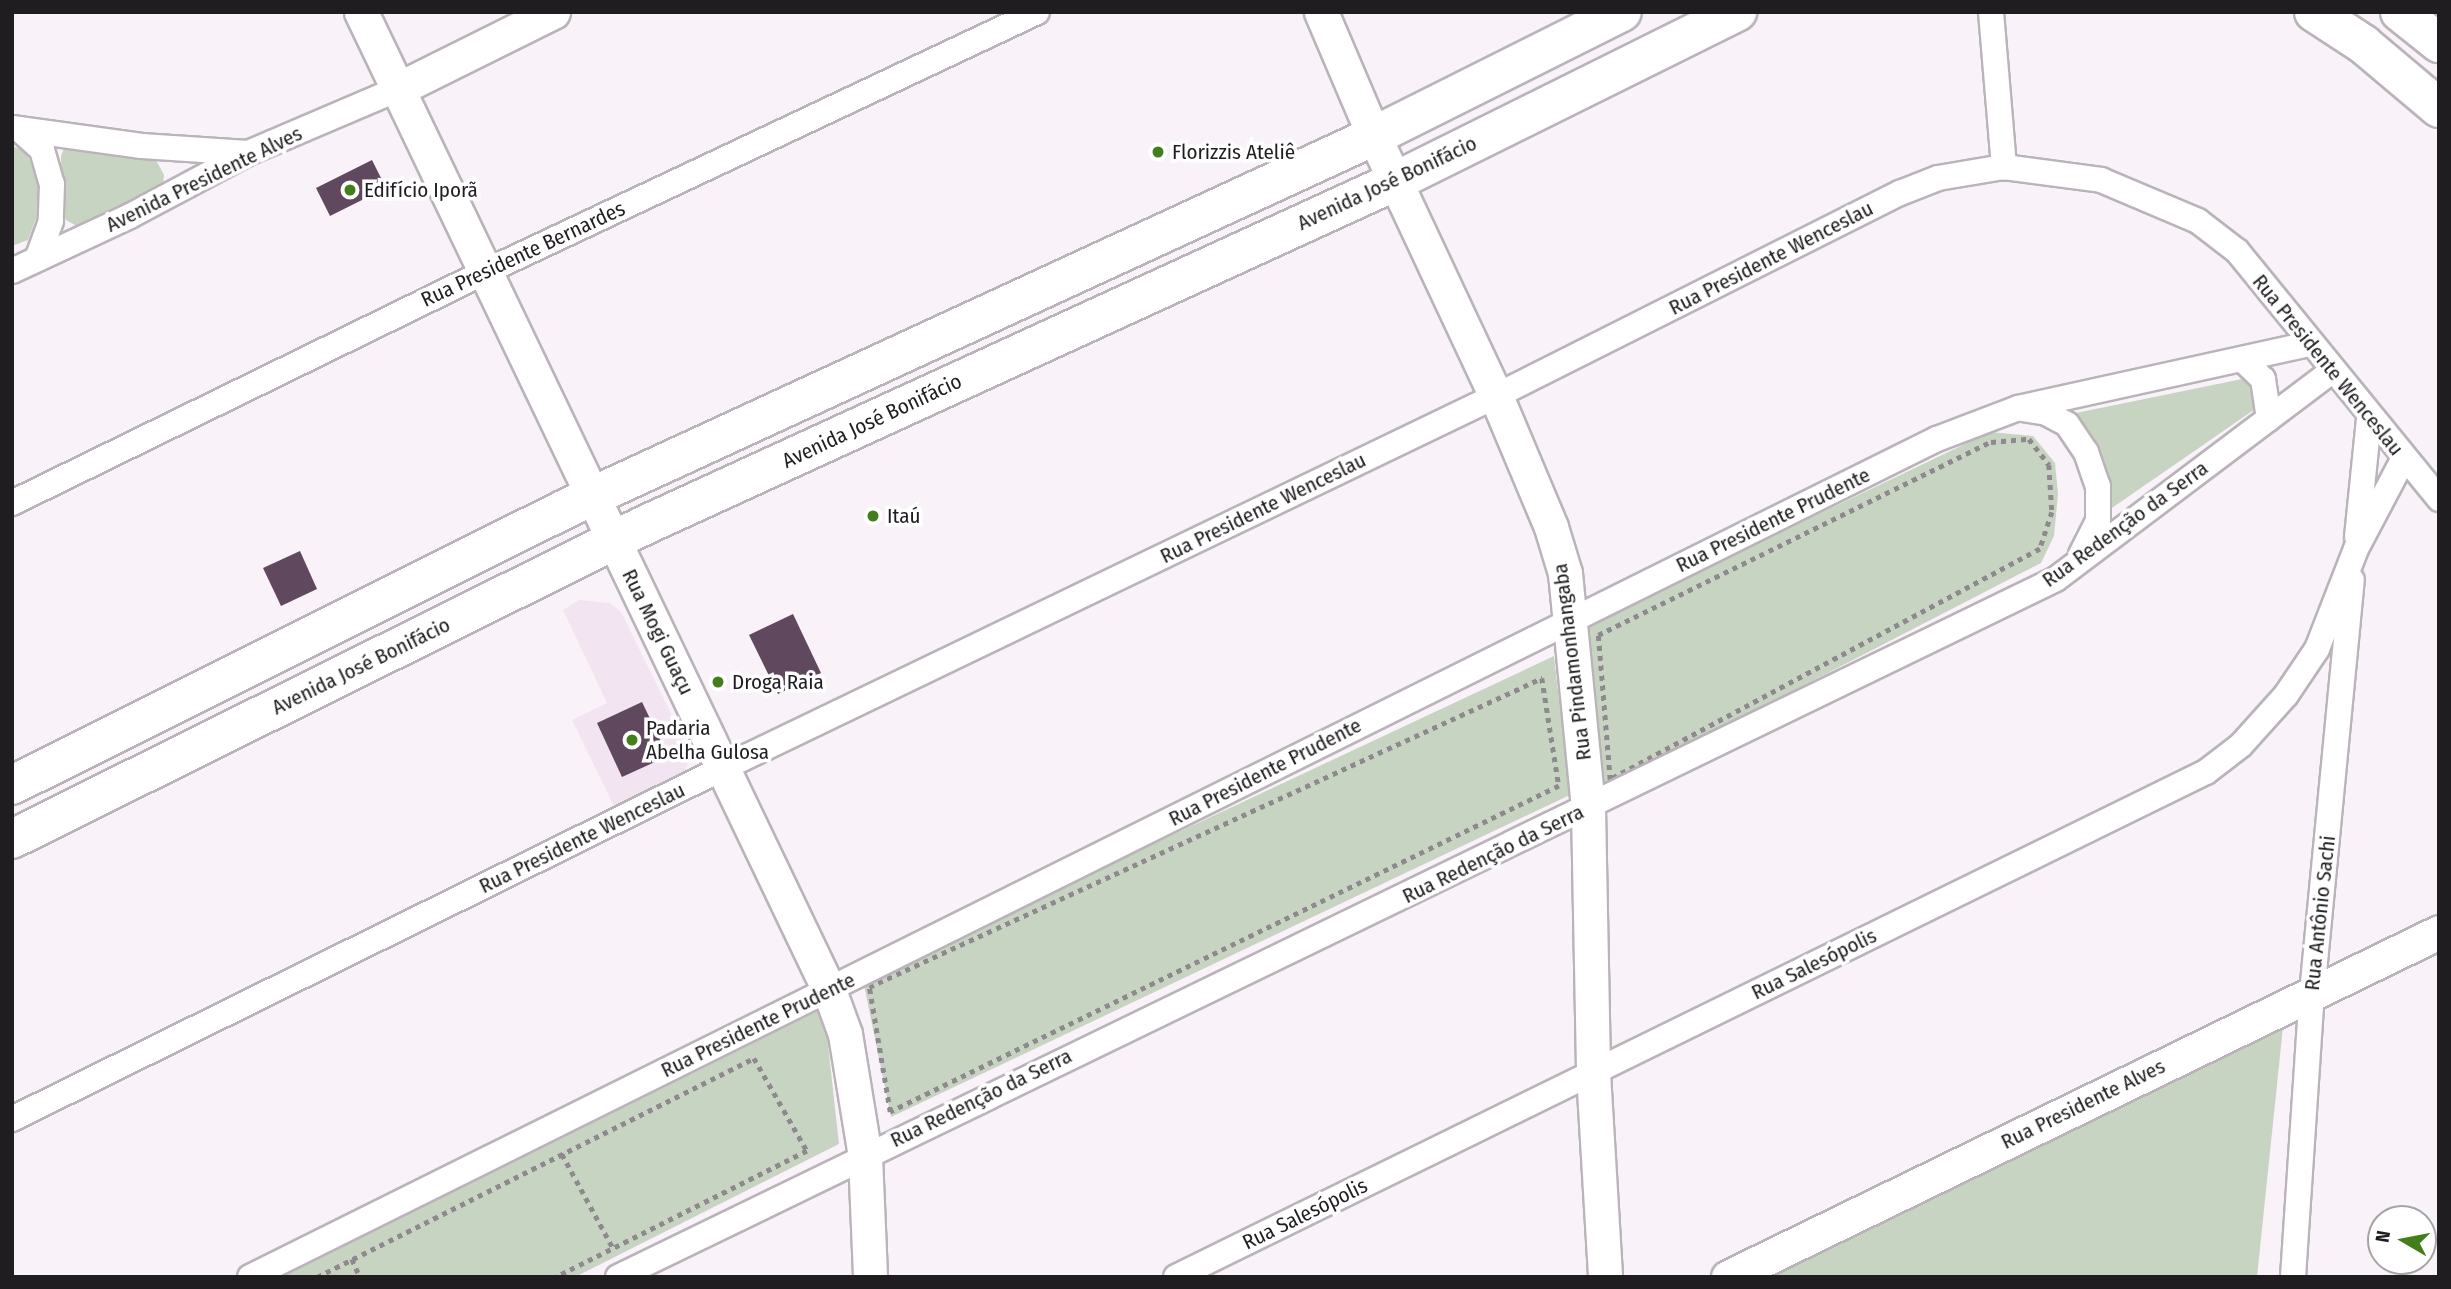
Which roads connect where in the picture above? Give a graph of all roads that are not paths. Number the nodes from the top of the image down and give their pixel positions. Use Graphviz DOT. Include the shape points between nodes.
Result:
graph roads {
  1 [pos="553,12"];
  2 [pos="1037,12"];
  3 [pos="1321,12"];
  4 [pos="1622,12"];
  5 [pos="1737,12"];
  6 [pos="1991,12"];
  7 [pos="2315,12"];
  8 [pos="2400,12"];
  9 [pos="376,19"];
  10 [pos="2439,43"];
  11 [pos="398,89"];
  12 [pos="2439,108"];
  13 [pos="16,128"];
  14 [pos="1374,136"];
  15 [pos="248,153"];
  16 [pos="2004,167"];
  17 [pos="1396,181"];
  18 [pos="37,259"];
  19 [pos="12,271"];
  20 [pos="485,272"];
  21 [pos="2309,344"];
  22 [pos="2242,359"];
  23 [pos="2332,371"];
  24 [pos="1496,396"];
  25 [pos="2018,408"];
  26 [pos="2369,418"];
  27 [pos="2269,419"];
  28 [pos="2404,458"];
  29 [pos="592,496"];
  30 [pos="2439,499"];
  31 [pos="12,503"];
  32 [pos="614,540"];
  33 [pos="2356,549"];
  34 [pos="2077,562"];
  35 [pos="1571,619"];
  36 [pos="723,768"];
  37 [pos="12,785"];
  38 [pos="1588,808"];
  39 [pos="12,839"];
  40 [pos="2439,932"];
  41 [pos="830,990"];
  42 [pos="2312,993"];
  43 [pos="1593,1073"];
  44 [pos="12,1119"];
  45 [pos="865,1156"];
  46 [pos="250,1277"];
  47 [pos="618,1277"];
  48 [pos="870,1277"];
  49 [pos="1176,1277"];
  50 [pos="1605,1277"];
  51 [pos="1728,1277"];
  52 [pos="2292,1277"];
  1 -- 11 [label="street"];
  2 -- 20 [label="street, Rua Presidente Bernardes"];
  3 -- 14 [label="street, Rua Pindamonhangaba"];
  4 -- 14 [label="main road"];
  5 -- 17 [label="main road, Avenida José Bonifácio"];
  6 -- 16 [label="street"];
  7 -- 12 [label="main road" via="2363,44"];
  8 -- 10 [label="main road"];
  9 -- 11 [label="street, Rua Mogi Guaçu"];
  11 -- 15 [label="street, Avenida Presidente Alves"];
  11 -- 20 [label="street, Rua Mogi Guaçu"];
  13 -- 15 [label="street" via="142,146"];
  13 -- 18 [label="street" via="42,150 52,184 51,221"];
  14 -- 17 [label="street, Rua Pindamonhangaba"];
  14 -- 29 [label="main road"];
  15 -- 18 [label="street, Avenida Presidente Alves"];
  16 -- 21 [label="street, Rua Presidente Wenceslau" via="2101,180 2198,221 2237,251"];
  16 -- 24 [label="street, Rua Presidente Wenceslau" via="1938,178 1900,193"];
  17 -- 24 [label="street, Rua Pindamonhangaba"];
  17 -- 32 [label="main road, Avenida José Bonifácio"];
  18 -- 19 [label="street, Avenida Presidente Alves"];
  20 -- 29 [label="street, Rua Mogi Guaçu"];
  20 -- 31 [label="street, Rua Presidente Bernardes"];
  21 -- 22 [label="street, Rua Presidente Prudente"];
  21 -- 23 [label="street, Rua Presidente Wenceslau"];
  22 -- 25 [label="street, Rua Presidente Prudente"];
  22 -- 27 [label="street" via="2263,379"];
  23 -- 26 [label="street, Rua Presidente Wenceslau"];
  23 -- 27 [label="street, Rua Redenção da Serra"];
  24 -- 35 [label="street, Rua Pindamonhangaba" via="1551,527"];
  24 -- 36 [label="street, Rua Presidente Wenceslau"];
  25 -- 34 [label="street" via="2046,413 2067,424 2086,452 2098,486 2098,521"];
  25 -- 35 [label="street, Rua Presidente Prudente" via="1937,439"];
  26 -- 28 [label="street, Rua Presidente Wenceslau"];
  26 -- 33 [label="street, Rua Antônio Sachi"];
  27 -- 34 [label="street, Rua Redenção da Serra"];
  28 -- 30 [label="street, Rua Presidente Wenceslau"];
  28 -- 33 [label="street, Rua Antônio Sachi"];
  29 -- 32 [label="street, Rua Mogi Guaçu"];
  29 -- 37 [label="main road"];
  32 -- 36 [label="street, Rua Mogi Guaçu"];
  32 -- 39 [label="main road, Avenida José Bonifácio"];
  33 -- 42 [label="street, Rua Antônio Sachi"];
  33 -- 43 [label="street, Rua Salesópolis" via="2317,649 2286,695 2241,745 2206,772"];
  34 -- 38 [label="street, Rua Redenção da Serra" via="2056,579"];
  35 -- 38 [label="street, Rua Pindamonhangaba"];
  35 -- 41 [label="street, Rua Presidente Prudente"];
  36 -- 41 [label="street, Rua Mogi Guaçu"];
  36 -- 44 [label="street, Rua Presidente Wenceslau"];
  38 -- 43 [label="street, Rua Pindamonhangaba"];
  38 -- 45 [label="street, Rua Redenção da Serra"];
  40 -- 42 [label="street, Rua Presidente Alves"];
  41 -- 45 [label="street, Rua Mogi Guaçu" via="845,1034"];
  41 -- 46 [label="street, Rua Presidente Prudente"];
  42 -- 51 [label="street, Rua Presidente Alves"];
  42 -- 52 [label="street, Rua Antônio Sachi"];
  43 -- 49 [label="street, Rua Salesópolis"];
  43 -- 50 [label="street, Rua Pindamonhangaba"];
  45 -- 47 [label="street, Rua Redenção da Serra"];
  45 -- 48 [label="street, Rua Mogi Guaçu"];
}
